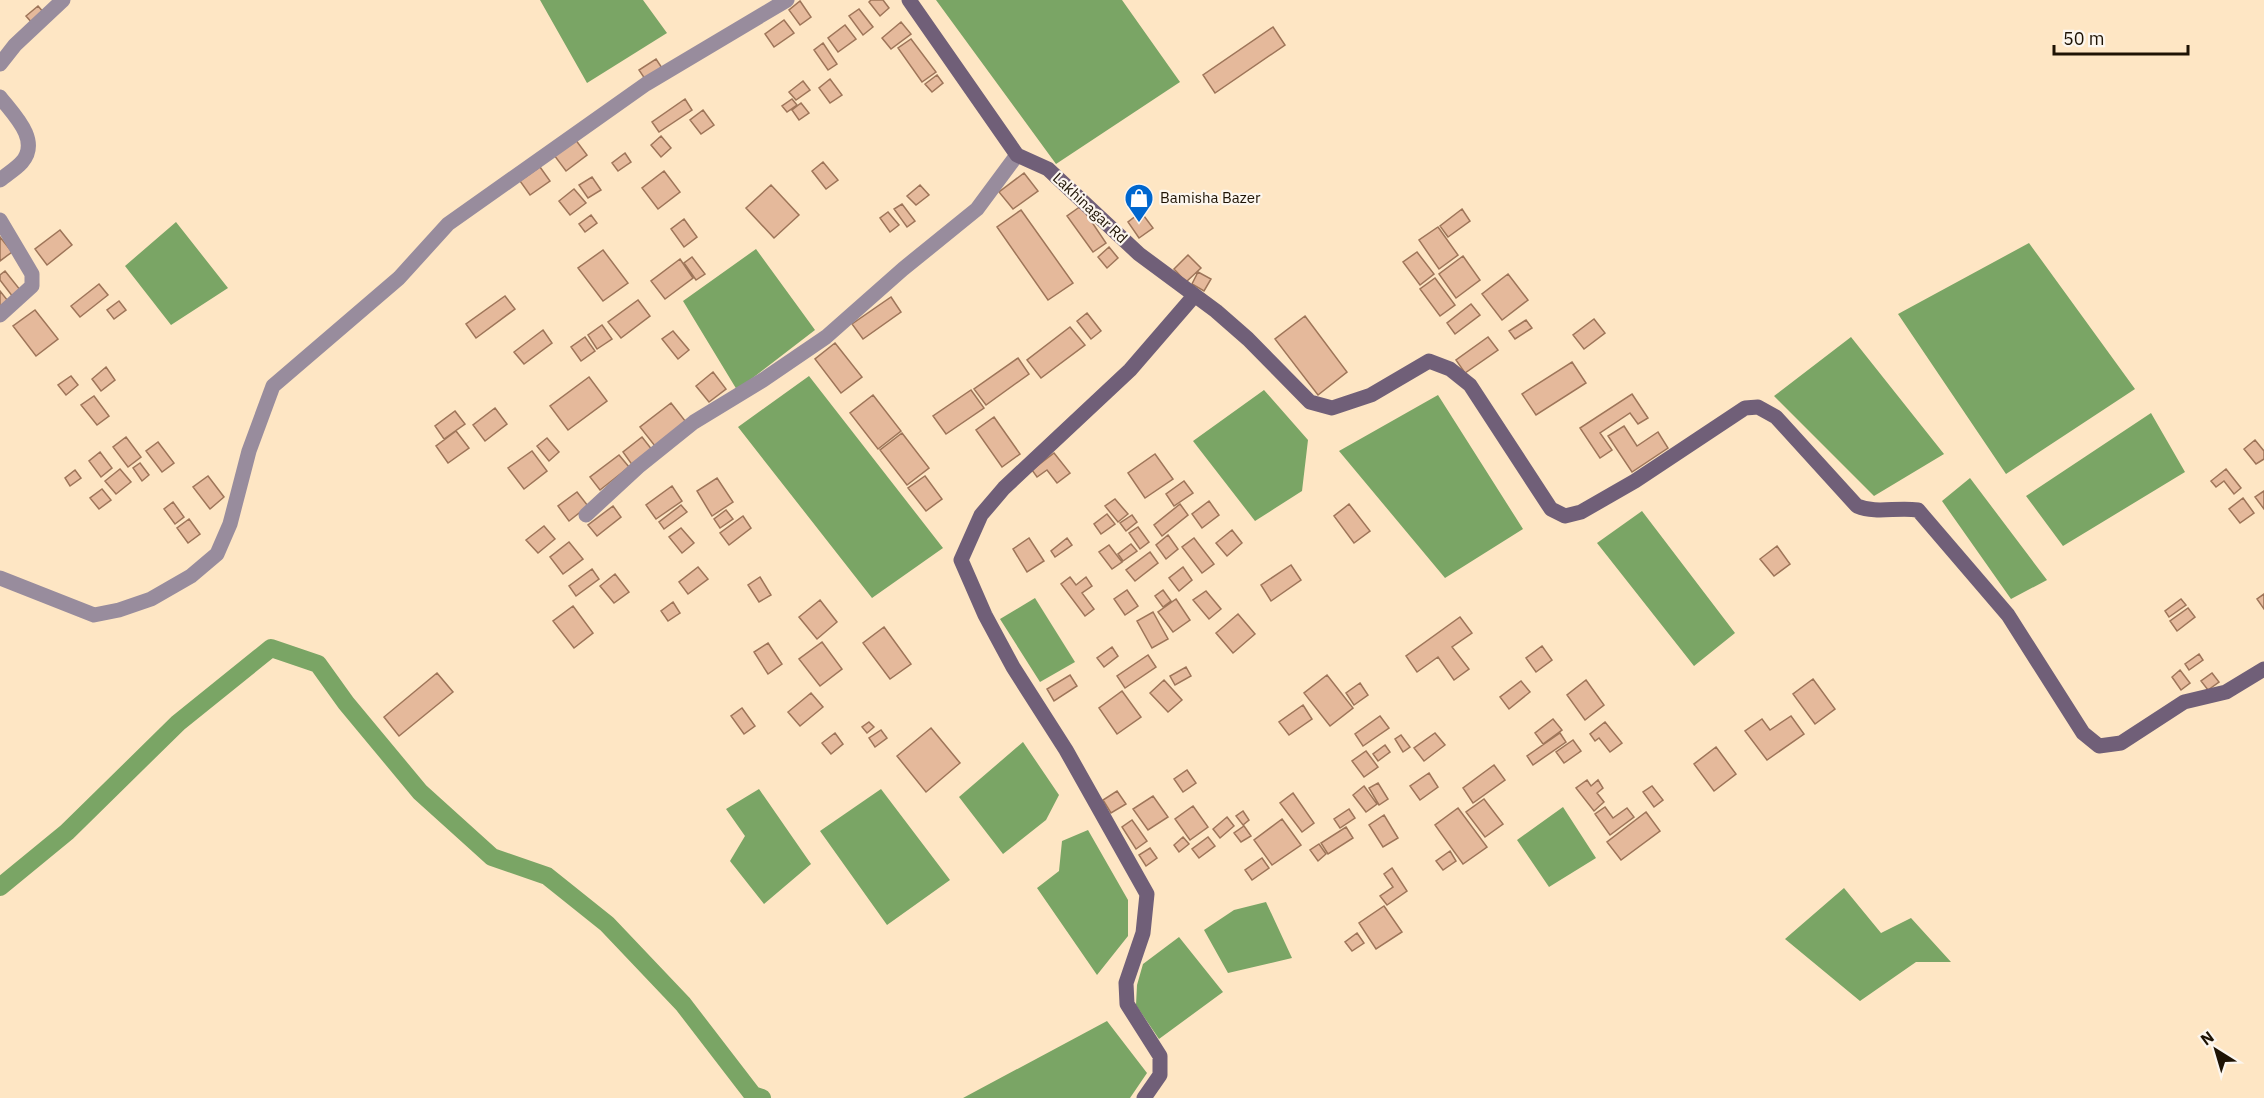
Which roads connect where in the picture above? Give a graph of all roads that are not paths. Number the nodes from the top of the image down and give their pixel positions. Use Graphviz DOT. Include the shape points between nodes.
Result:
graph roads {
  1 [pos="63,0"];
  2 [pos="787,0"];
  3 [pos="909,0"];
  4 [pos="0,64"];
  5 [pos="0,97"];
  6 [pos="1017,155"];
  7 [pos="0,180"];
  8 [pos="0,220"];
  9 [pos="1194,296"];
  10 [pos="0,315"];
  11 [pos="586,515"];
  12 [pos="0,578"];
  13 [pos="2264,669"];
  14 [pos="1144,1098"];
  1 -- 4 [label="street"];
  2 -- 12 [label="street" via="646,84 448,224 399,278 273,386 249,451 230,524 217,554 191,576 151,599 94,615"];
  3 -- 6 [label="main road"];
  5 -- 7 [label="street" via="27,132 29,147 23,161"];
  6 -- 9 [label="main road, Lakhinagar Rd" via="1048,169 1139,254"];
  6 -- 11 [label="street" via="977,209 826,337 694,422"];
  8 -- 10 [label="street" via="32,274 32,286"];
  9 -- 13 [label="main road, Lakhinagar Rd" via="1248,339 1310,402 1332,408 1371,395 1430,361 1450,369 1470,385 1551,509 1565,516 1581,512 1635,481 1745,408 1758,406 1776,417 1857,506 1870,511 1918,510 2008,615 2084,733 2099,746 2121,743 2184,702 2226,692"];
  9 -- 14 [label="main road" via="1130,370 1004,488 981,515 961,560 1013,667 1066,750 1147,894 1143,933 1126,983 1127,1004 1160,1056 1160,1075"];
}
